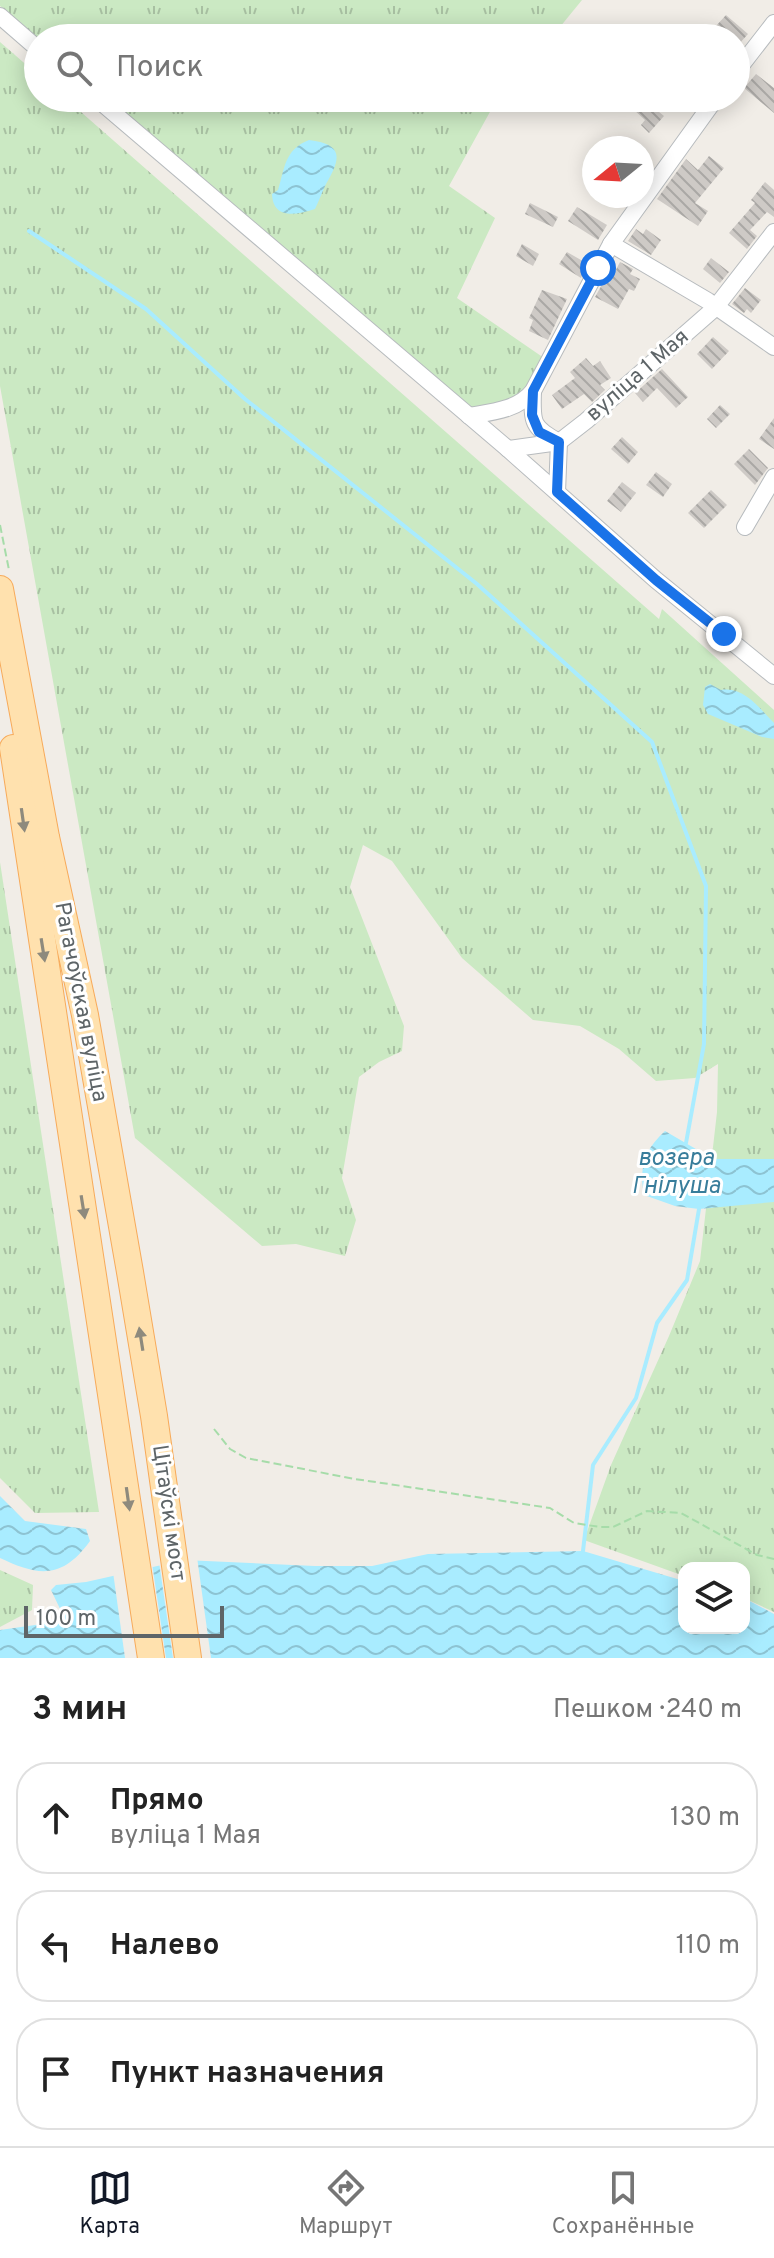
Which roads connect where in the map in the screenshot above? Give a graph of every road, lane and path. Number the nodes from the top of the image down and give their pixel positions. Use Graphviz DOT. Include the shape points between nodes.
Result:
graph roads {
  1 [pos="0,16"];
  2 [pos="774,23"];
  3 [pos="24,37"];
  4 [pos="750,54"];
  5 [pos="112,112"];
  6 [pos="706,112"];
  7 [pos="774,232"];
  8 [pos="611,244"];
  9 [pos="715,308"];
  10 [pos="774,347"];
  11 [pos="533,391"];
  12 [pos="469,416"];
  13 [pos="559,442"];
  14 [pos="508,449"];
  15 [pos="774,477"];
  16 [pos="557,492"];
  17 [pos="745,527"];
  18 [pos="0,589"];
  19 [pos="0,660"];
  20 [pos="774,676"];
  21 [pos="154,1416"];
  22 [pos="116,1422"];
  23 [pos="214,1429"];
  24 [pos="774,1559"];
  25 [pos="151,1658"];
  26 [pos="188,1658"];
  1 -- 3 [label="street"];
  2 -- 4 [label="street"];
  5 -- 12 [label="street"];
  6 -- 8 [label="street"];
  7 -- 9 [label="street, вуліца 1 Мая"];
  8 -- 9 [label="street"];
  8 -- 11 [label="street"];
  9 -- 10 [label="street"];
  9 -- 13 [label="street, вуліца 1 Мая"];
  11 -- 12 [label="street" via="525,401"];
  11 -- 13 [label="street" via="532,415 539,432"];
  12 -- 14 [label="street"];
  13 -- 14 [label="street"];
  13 -- 16 [label="street"];
  14 -- 16 [label="street"];
  15 -- 17 [label="street"];
  16 -- 20 [label="street"];
  21 -- 18 [label="main road, Рагачоўская вуліца, one-way" via="85,1015"];
  19 -- 22 [label="main road, Рагачоўская вуліца, one-way"];
  21 -- 26 [label="main road, Цітаўскі мост"];
  22 -- 25 [label="main road, Цітаўскі мост, one-way"];
  23 -- 24 [label="path" via="230,1449 246,1458 550,1508 574,1523 613,1527 647,1511 681,1513"];
}
